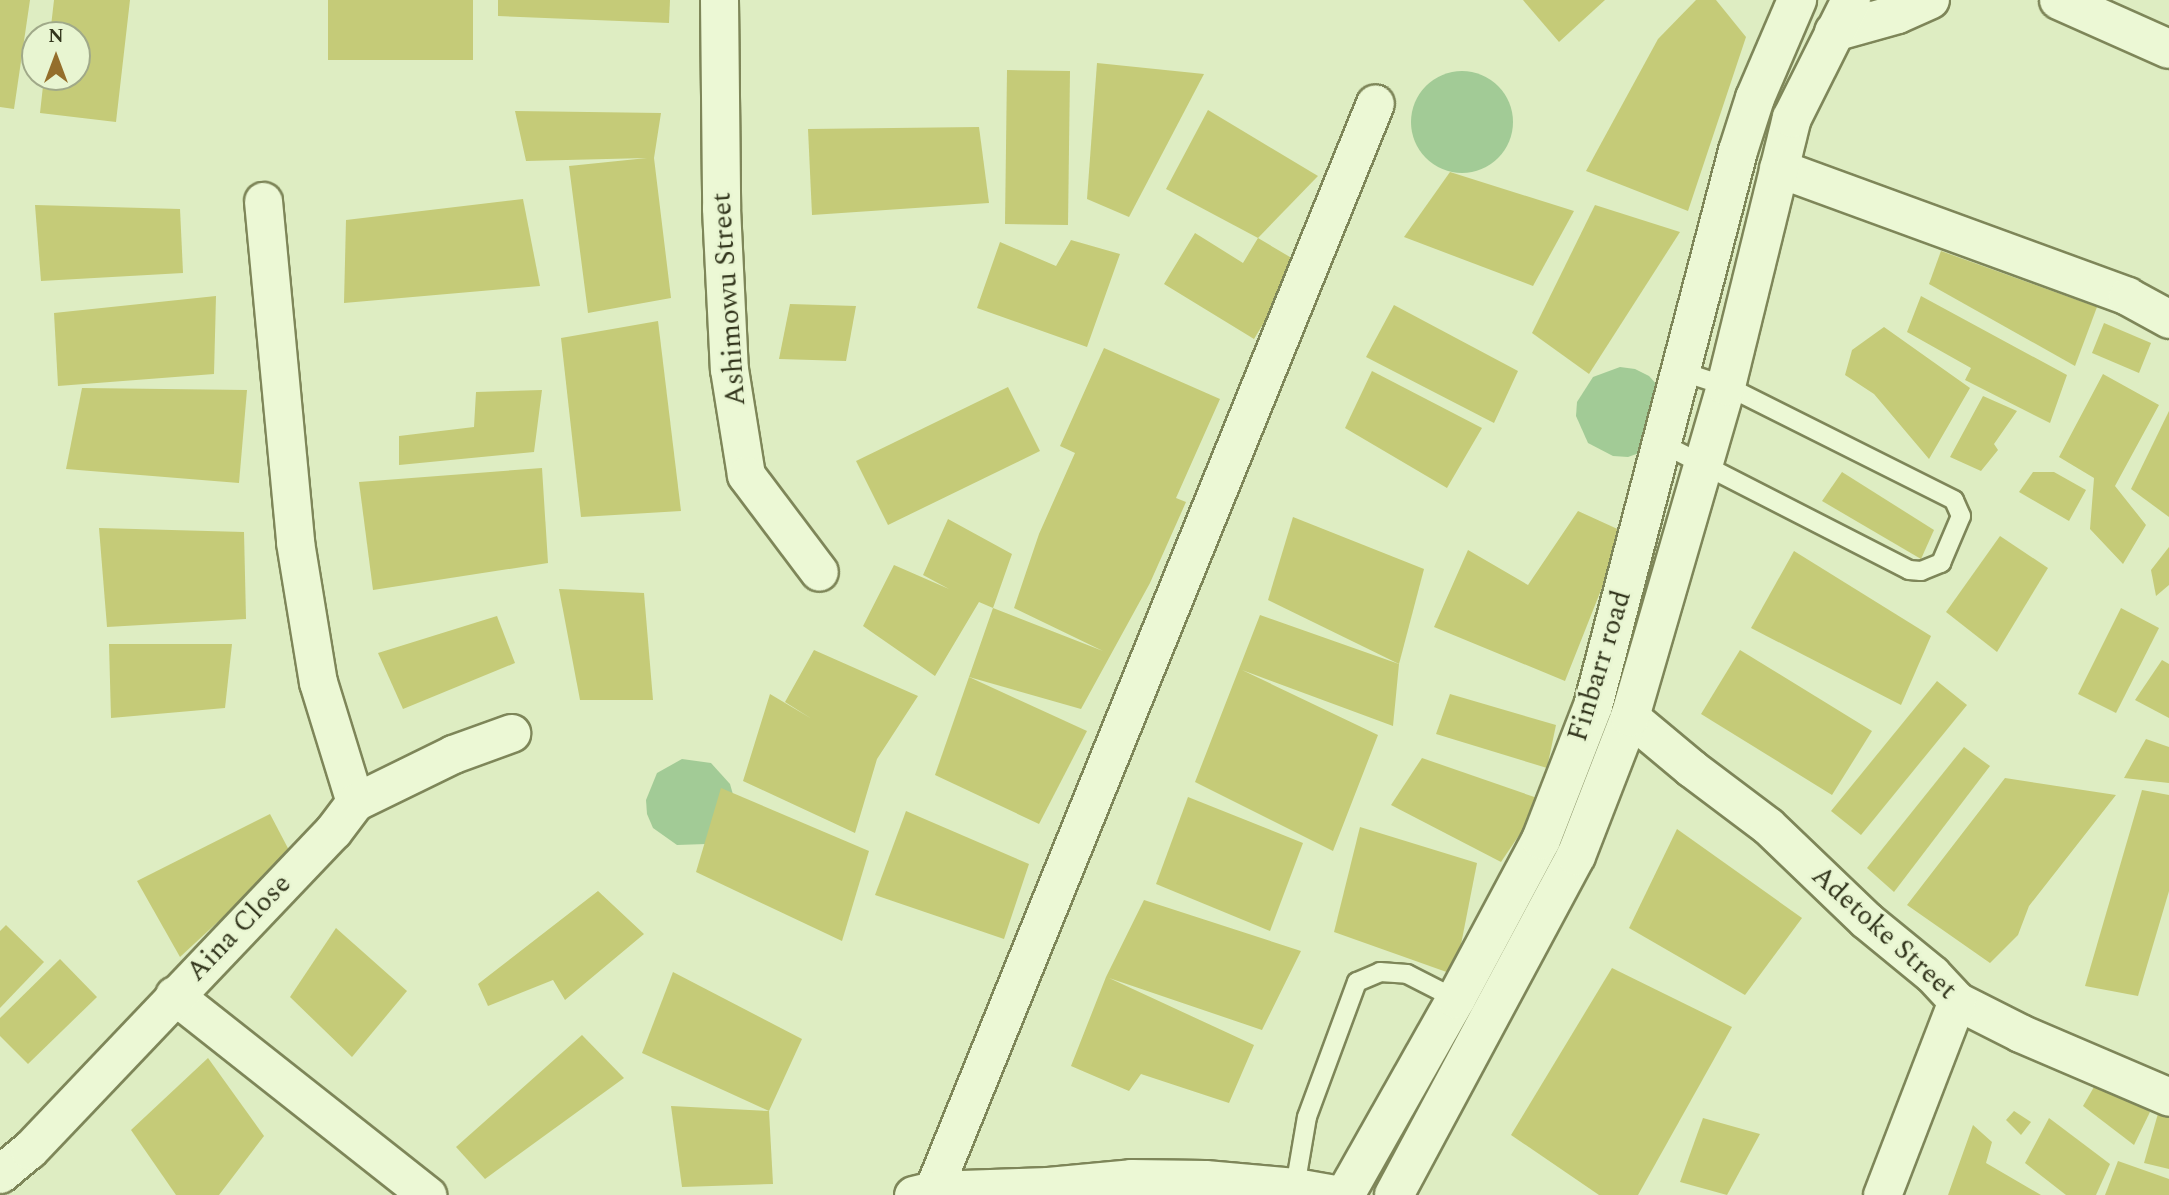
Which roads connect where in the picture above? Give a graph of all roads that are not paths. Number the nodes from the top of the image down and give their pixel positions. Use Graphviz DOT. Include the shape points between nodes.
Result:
graph roads {
  1 [pos="719,0"];
  2 [pos="1930,0"];
  3 [pos="2059,0"];
  4 [pos="1794,2"];
  5 [pos="1842,16"];
  6 [pos="2169,49"];
  7 [pos="1375,103"];
  8 [pos="1777,168"];
  9 [pos="263,201"];
  10 [pos="2169,319"];
  11 [pos="1680,371"];
  12 [pos="1726,386"];
  13 [pos="1663,444"];
  14 [pos="1703,464"];
  15 [pos="819,572"];
  16 [pos="1630,717"];
  17 [pos="511,733"];
  18 [pos="355,802"];
  19 [pos="174,995"];
  20 [pos="1456,999"];
  21 [pos="1957,1001"];
  22 [pos="2169,1097"];
  23 [pos="0,1174"];
  24 [pos="1295,1187"];
  25 [pos="923,1192"];
  26 [pos="426,1195"];
  27 [pos="1340,1195"];
  28 [pos="1345,1195"];
  29 [pos="1394,1195"];
  30 [pos="1882,1195"];
  1 -- 15 [label="street, Ashimowu Street" via="721,208 729,369 746,475"];
  2 -- 5 [label="main road" via="1898,14"];
  3 -- 6 [label="main road"];
  4 -- 11 [label="main road, Finbarr road" via="1755,98"];
  5 -- 8 [label="main road, Finbarr road" via="1792,118"];
  7 -- 25 [label="street"];
  8 -- 10 [label="street" via="2127,296"];
  8 -- 12 [label="main road, Finbarr road"];
  9 -- 18 [label="street" via="295,542 318,682"];
  11 -- 12 [label="lane"];
  11 -- 13 [label="main road, Finbarr road"];
  12 -- 14 [label="main road, Finbarr road"];
  12 -- 14 [label="lane" via="1954,500 1961,516 1941,563 1921,571 1909,570"];
  13 -- 14 [label="lane"];
  13 -- 20 [label="main road, Finbarr road" via="1593,706 1541,840"];
  14 -- 16 [label="main road, Finbarr road"];
  16 -- 21 [label="street, Adetoke Street" via="1768,826"];
  16 -- 29 [label="main road, Finbarr road" via="1576,856"];
  17 -- 18 [label="street, Aina Close" via="453,754"];
  18 -- 19 [label="street, Aina Close" via="333,831"];
  19 -- 23 [label="street, Aina Close" via="29,1150"];
  19 -- 26 [label="street"];
  20 -- 24 [label="lane" via="1407,974 1380,972 1357,982 1307,1117"];
  20 -- 28 [label="main road, Finbarr road"];
  21 -- 22 [label="street, Adetoke Street"];
  21 -- 30 [label="street"];
  24 -- 25 [label="street" via="1131,1178"];
  24 -- 27 [label="street"];
}
